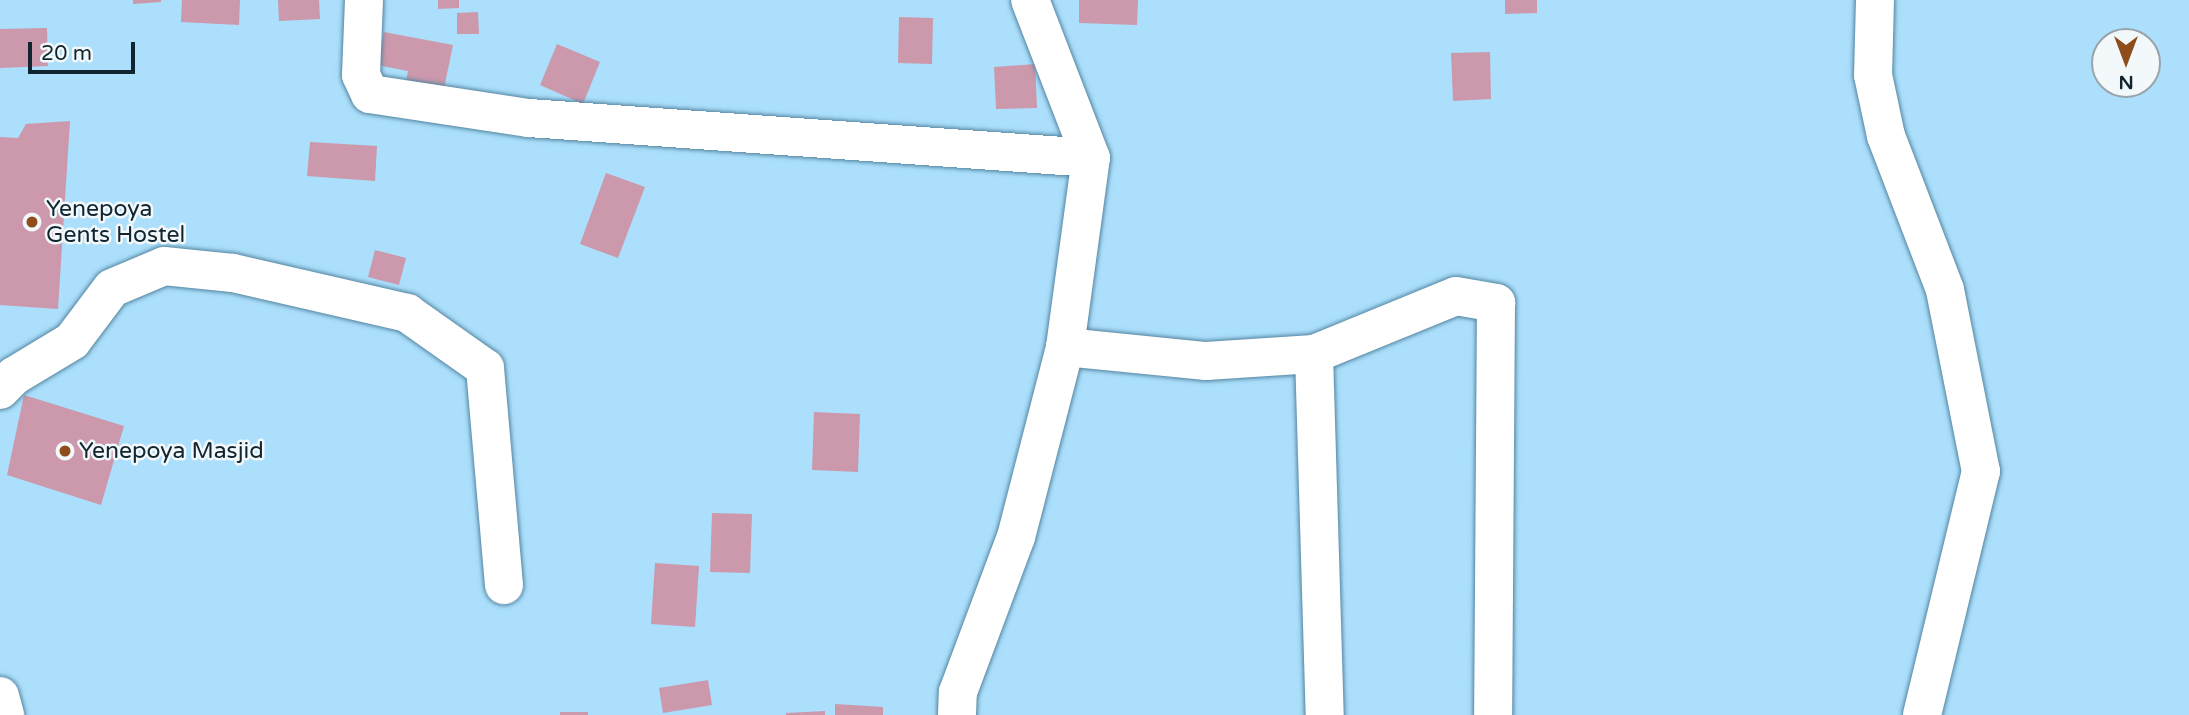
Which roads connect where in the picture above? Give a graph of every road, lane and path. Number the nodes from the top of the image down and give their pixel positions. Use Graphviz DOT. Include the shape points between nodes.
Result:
graph roads {
  1 [pos="364,0"];
  2 [pos="1030,0"];
  3 [pos="1875,0"];
  4 [pos="1091,158"];
  5 [pos="1065,347"];
  6 [pos="1314,354"];
  7 [pos="0,390"];
  8 [pos="504,585"];
  9 [pos="0,696"];
  10 [pos="5,715"];
  11 [pos="957,715"];
  12 [pos="1325,715"];
  13 [pos="1493,715"];
  14 [pos="1922,715"];
  1 -- 4 [label="street" via="361,75 370,94 529,118"];
  2 -- 4 [label="street"];
  3 -- 14 [label="street" via="1873,75 1886,136 1945,290 1982,471"];
  4 -- 5 [label="street"];
  5 -- 6 [label="street" via="1206,361"];
  5 -- 11 [label="street" via="1016,537 958,692"];
  6 -- 12 [label="street"];
  6 -- 13 [label="street" via="1456,296 1496,303"];
  7 -- 8 [label="street" via="14,376 72,341 112,288 164,266 233,273 407,313 485,368"];
  9 -- 10 [label="street"];
}
